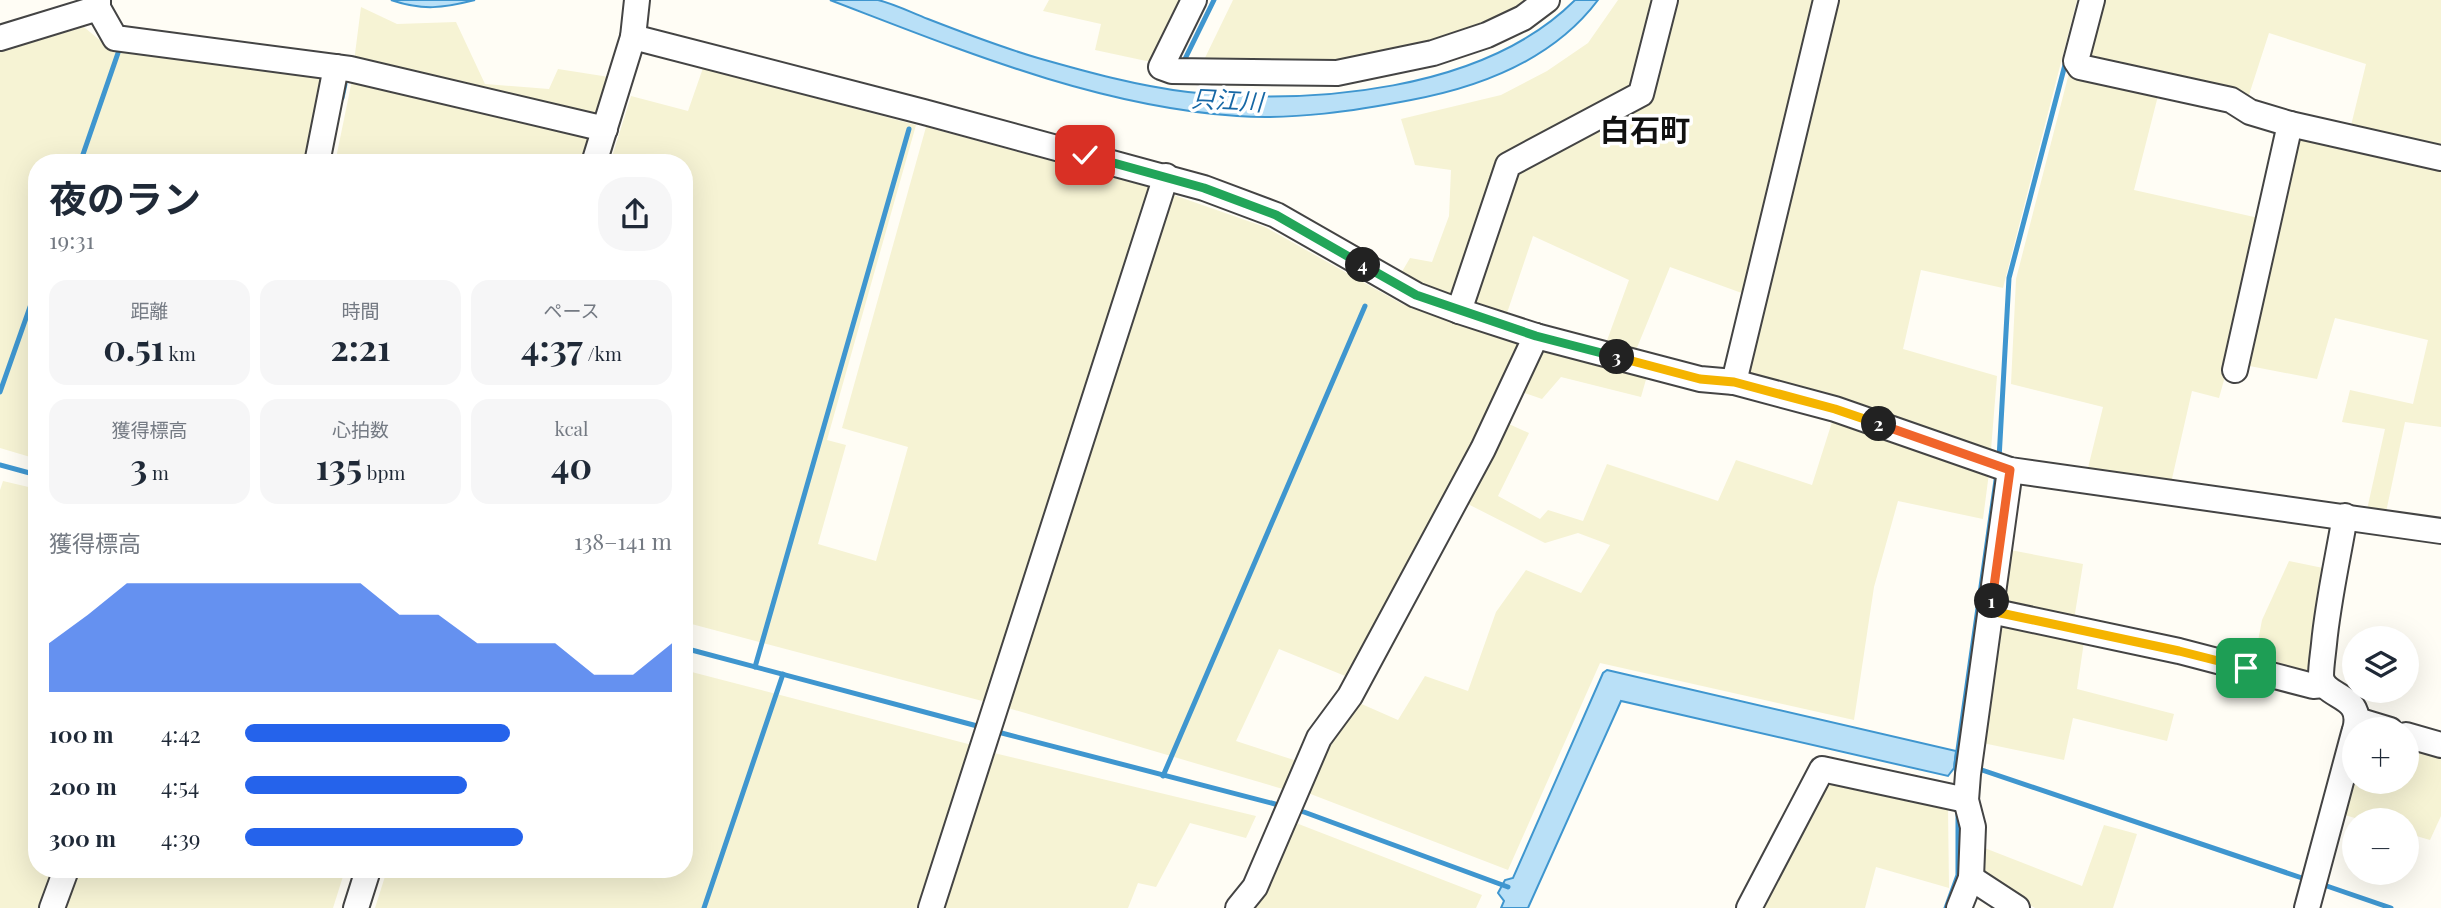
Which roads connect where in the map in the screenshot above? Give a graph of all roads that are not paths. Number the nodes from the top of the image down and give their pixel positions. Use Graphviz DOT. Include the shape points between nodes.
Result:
graph roads {
  1 [pos="637,0"];
  2 [pos="1194,0"];
  3 [pos="1547,0"];
  4 [pos="1665,0"];
  5 [pos="1826,0"];
  6 [pos="2092,0"];
  7 [pos="98,4"];
  8 [pos="633,37"];
  9 [pos="0,38"];
  10 [pos="336,67"];
  11 [pos="2290,124"];
  12 [pos="605,129"];
  13 [pos="319,154"];
  14 [pos="597,154"];
  15 [pos="2441,158"];
  16 [pos="1166,176"];
  17 [pos="1459,311"];
  18 [pos="1536,336"];
  19 [pos="2235,370"];
  20 [pos="1734,382"];
  21 [pos="2002,467"];
  22 [pos="2345,516"];
  23 [pos="2441,531"];
  24 [pos="1991,611"];
  25 [pos="2324,685"];
  26 [pos="2353,717"];
  27 [pos="2419,739"];
  28 [pos="2441,745"];
  29 [pos="2342,777"];
  30 [pos="1966,800"];
  31 [pos="63,878"];
  32 [pos="365,878"];
  33 [pos="1971,878"];
  34 [pos="2312,890"];
  35 [pos="52,908"];
  36 [pos="356,908"];
  37 [pos="931,908"];
  38 [pos="1238,908"];
  39 [pos="1749,908"];
  40 [pos="1959,908"];
  41 [pos="2017,908"];
  1 -- 8 [label="street"];
  2 -- 3 [label="street" via="1161,67 1172,71 1337,73 1433,53 1486,35"];
  4 -- 17 [label="street" via="1641,93 1508,165"];
  5 -- 20 [label="street"];
  6 -- 11 [label="street" via="2076,61 2080,67 2231,100 2250,112"];
  7 -- 9 [label="street"];
  7 -- 10 [label="street" via="115,38"];
  8 -- 12 [label="street"];
  8 -- 16 [label="street"];
  10 -- 12 [label="street"];
  10 -- 13 [label="street"];
  11 -- 15 [label="street"];
  11 -- 19 [label="street"];
  12 -- 14 [label="street"];
  16 -- 17 [label="street" via="1276,215 1416,295"];
  16 -- 37 [label="street"];
  17 -- 18 [label="street"];
  18 -- 20 [label="street" via="1700,379"];
  18 -- 38 [label="street" via="1483,449 1350,696 1319,738 1255,887"];
  20 -- 21 [label="street" via="1835,409"];
  21 -- 22 [label="street"];
  21 -- 24 [label="street"];
  22 -- 23 [label="street"];
  22 -- 25 [label="street" via="2325,631"];
  24 -- 25 [label="street"];
  24 -- 30 [label="street"];
  25 -- 26 [label="street" via="2350,702"];
  27 -- 28 [label="street"];
  29 -- 34 [label="street"];
  30 -- 33 [label="street" via="1973,827"];
  30 -- 39 [label="street" via="1822,769"];
  31 -- 35 [label="street"];
  32 -- 36 [label="street"];
  33 -- 40 [label="street"];
  33 -- 41 [label="street"];
}
